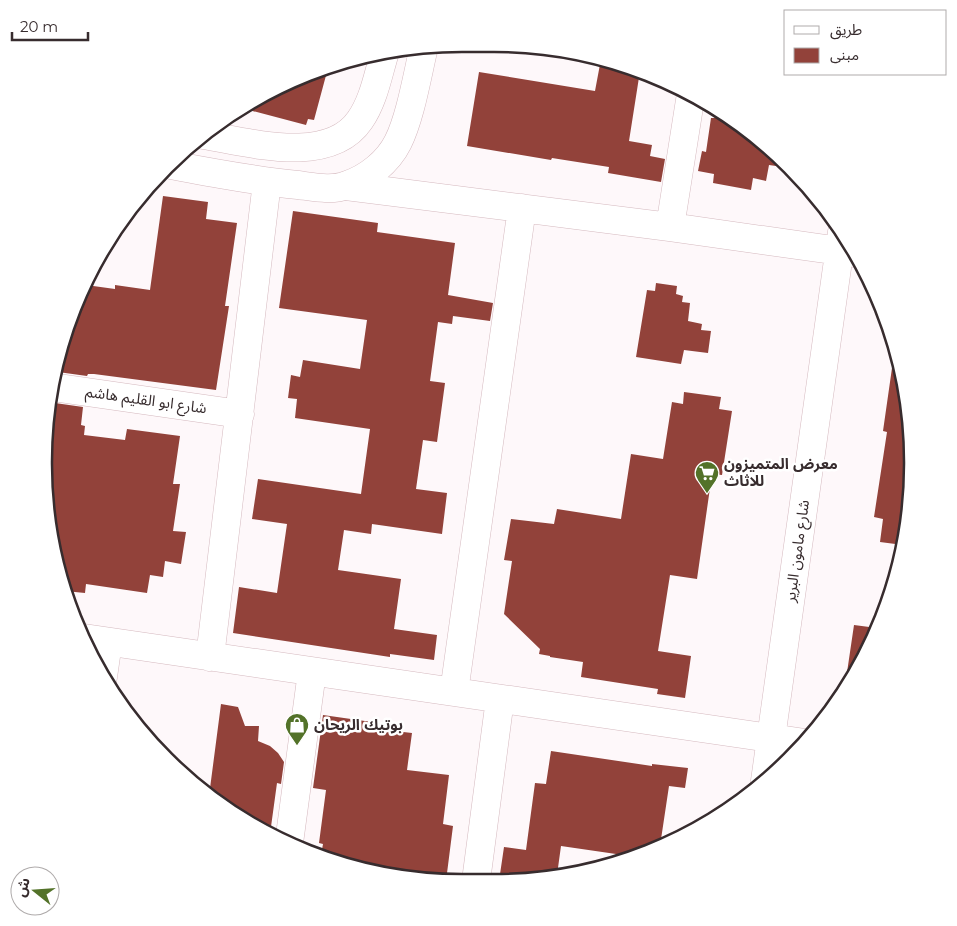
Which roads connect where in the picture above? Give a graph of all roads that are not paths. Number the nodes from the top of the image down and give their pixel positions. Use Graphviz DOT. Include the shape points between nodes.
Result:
graph roads {
  1 [pos="422,55"];
  2 [pos="383,60"];
  3 [pos="690,102"];
  4 [pos="213,137"];
  5 [pos="179,167"];
  6 [pos="267,182"];
  7 [pos="346,186"];
  8 [pos="522,208"];
  9 [pos="670,227"];
  10 [pos="841,245"];
  11 [pos="844,249"];
  12 [pos="59,388"];
  13 [pos="240,414"];
  14 [pos="96,640"];
  15 [pos="210,657"];
  16 [pos="312,672"];
  17 [pos="454,692"];
  18 [pos="500,699"];
  19 [pos="771,738"];
  20 [pos="796,742"];
  21 [pos="766,771"];
  22 [pos="290,835"];
  23 [pos="477,874"];
  1 -- 7 [label="street" via="398,142 385,161 368,175"];
  2 -- 4 [label="street" via="370,101 360,120 345,136 325,145 284,148"];
  3 -- 9 [label="street"];
  5 -- 6 [label="street"];
  6 -- 7 [label="street" via="327,188"];
  6 -- 13 [label="street"];
  7 -- 8 [label="street"];
  8 -- 9 [label="street"];
  8 -- 17 [label="street"];
  9 -- 10 [label="street"];
  11 -- 19 [label="street, شارع مامون البرير"];
  12 -- 13 [label="street, شارع ابو القليم هاشم"];
  13 -- 15 [label="street"];
  14 -- 15 [label="street"];
  15 -- 16 [label="street"];
  16 -- 17 [label="street"];
  16 -- 22 [label="street"];
  17 -- 18 [label="street"];
  18 -- 19 [label="street"];
  18 -- 23 [label="street"];
  19 -- 20 [label="street"];
  19 -- 21 [label="street, شارع مامون البرير"];
}
